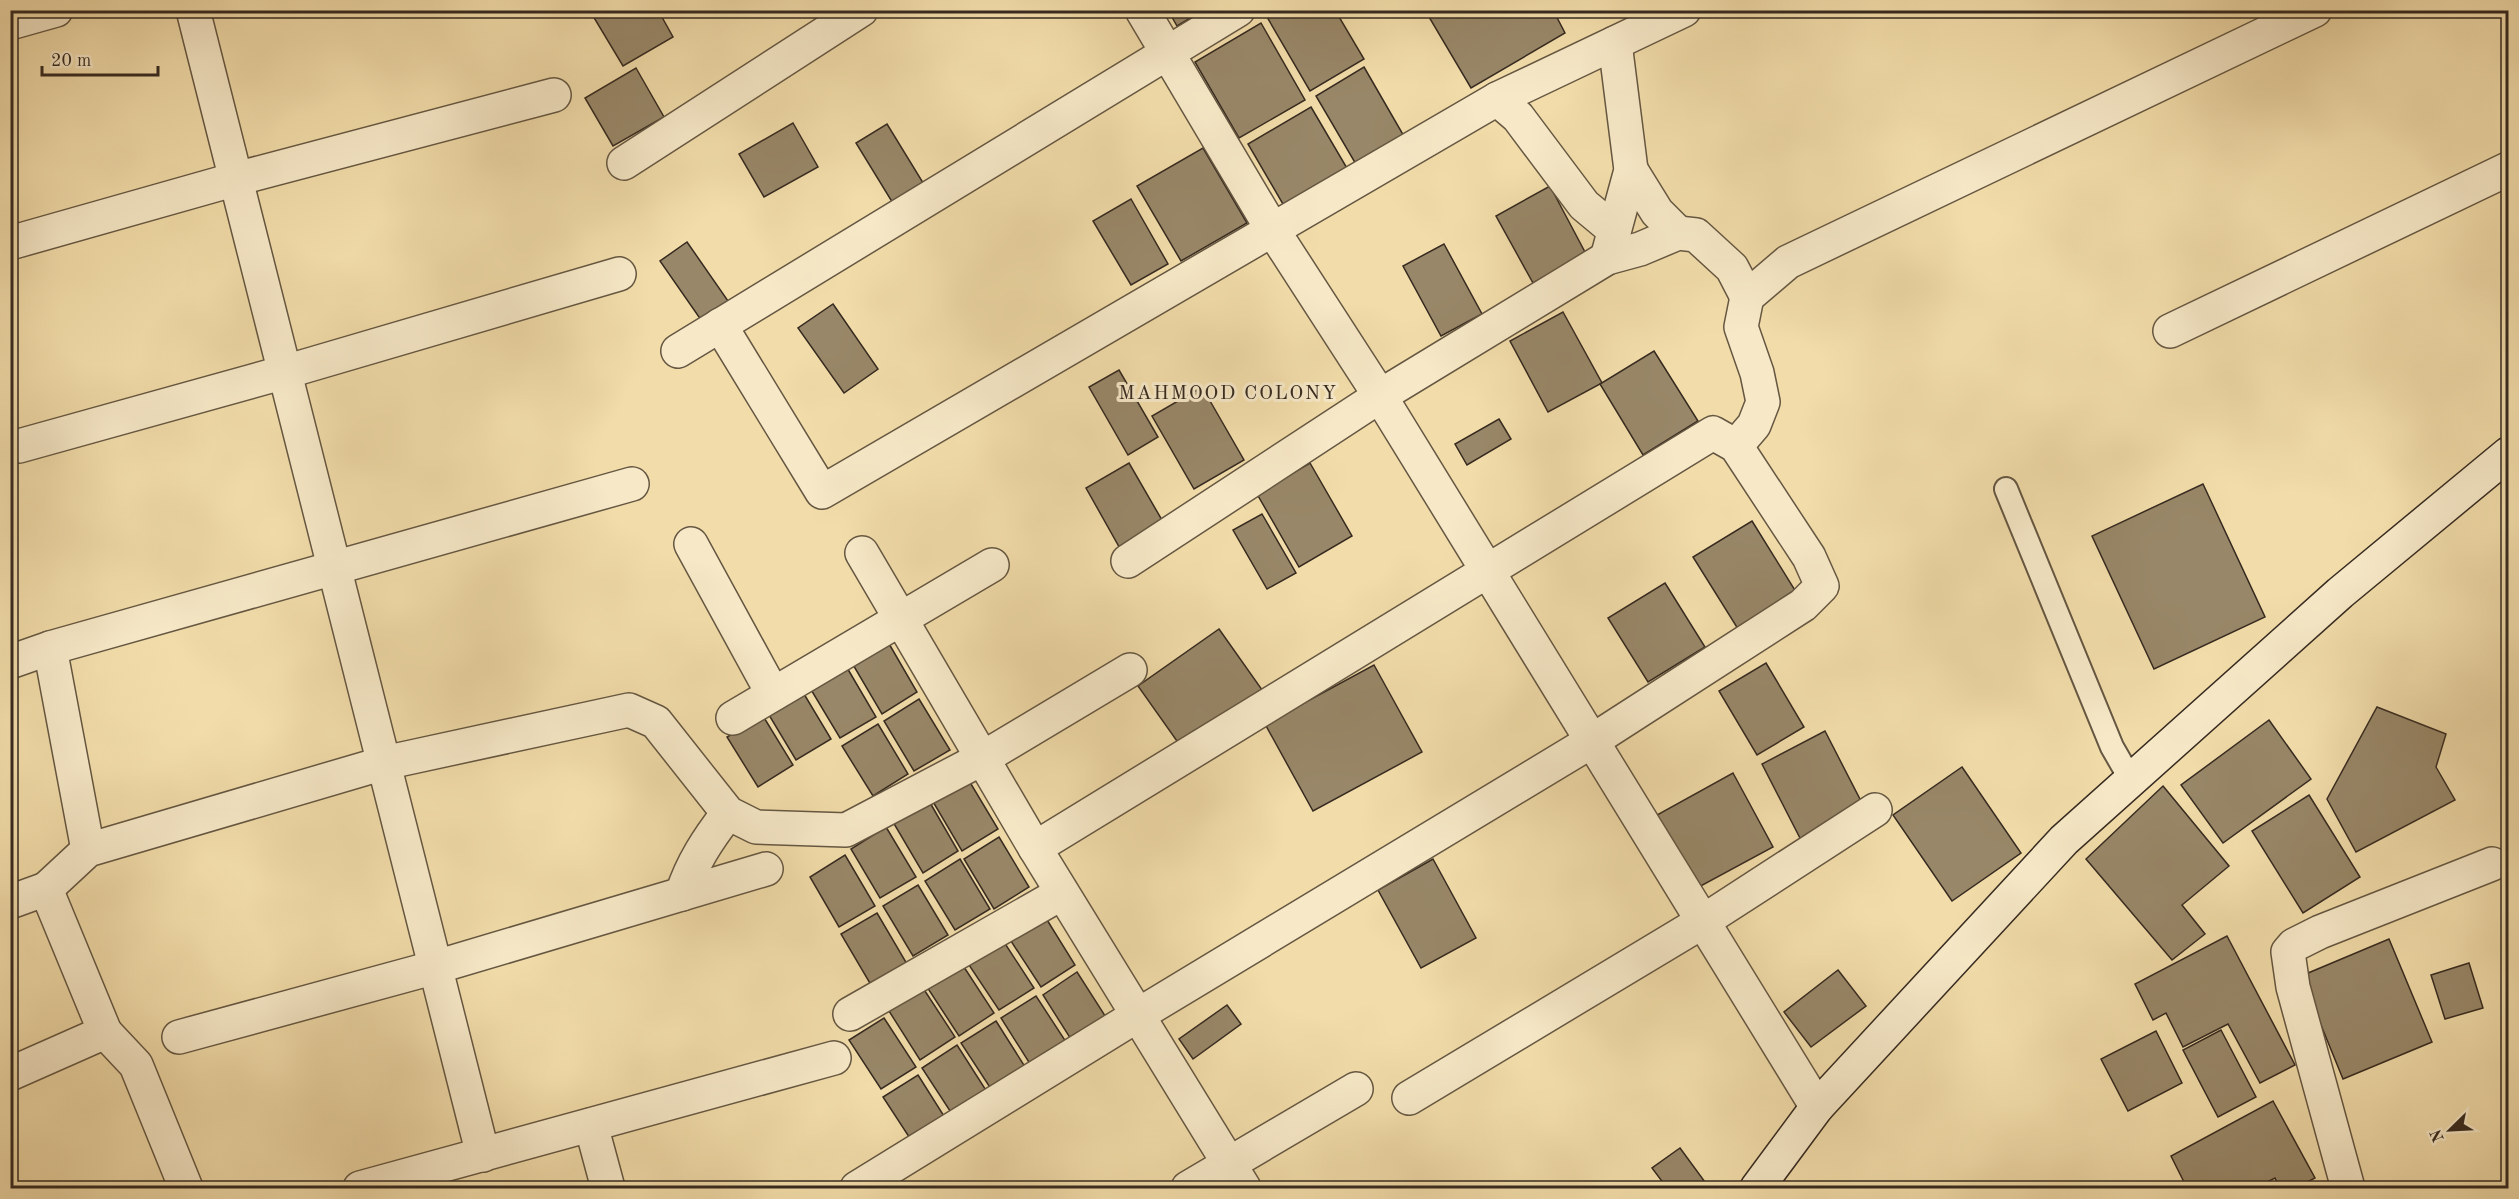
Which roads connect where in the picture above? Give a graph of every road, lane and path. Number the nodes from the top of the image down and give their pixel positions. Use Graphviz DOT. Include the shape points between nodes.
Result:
graph roads {
  1 [pos="56,10"];
  2 [pos="193,10"];
  3 [pos="861,10"];
  4 [pos="1142,10"];
  5 [pos="1238,10"];
  6 [pos="1684,10"];
  7 [pos="2314,10"];
  8 [pos="10,23"];
  9 [pos="1615,43"];
  10 [pos="1167,52"];
  11 [pos="554,95"];
  12 [pos="1497,99"];
  13 [pos="624,163"];
  14 [pos="2508,169"];
  15 [pos="1631,170"];
  16 [pos="236,178"];
  17 [pos="1272,230"];
  18 [pos="1678,233"];
  19 [pos="10,243"];
  20 [pos="1610,244"];
  21 [pos="619,274"];
  22 [pos="1747,297"];
  23 [pos="720,325"];
  24 [pos="2170,331"];
  25 [pos="678,351"];
  26 [pos="285,372"];
  27 [pos="1380,396"];
  28 [pos="19,446"];
  29 [pos="1736,446"];
  30 [pos="2508,454"];
  31 [pos="632,484"];
  32 [pos="2006,489"];
  33 [pos="692,544"];
  34 [pos="862,553"];
  35 [pos="1128,561"];
  36 [pos="992,565"];
  37 [pos="335,569"];
  38 [pos="1488,571"];
  39 [pos="901,618"];
  40 [pos="50,648"];
  41 [pos="10,662"];
  42 [pos="1130,670"];
  43 [pos="773,694"];
  44 [pos="733,718"];
  45 [pos="1592,741"];
  46 [pos="983,758"];
  47 [pos="384,763"];
  48 [pos="2131,780"];
  49 [pos="1875,810"];
  50 [pos="728,813"];
  51 [pos="1035,848"];
  52 [pos="88,850"];
  53 [pos="2492,864"];
  54 [pos="766,869"];
  55 [pos="46,889"];
  56 [pos="1062,892"];
  57 [pos="682,894"];
  58 [pos="10,902"];
  59 [pos="1702,922"];
  60 [pos="436,967"];
  61 [pos="850,1014"];
  62 [pos="1138,1015"];
  63 [pos="105,1032"];
  64 [pos="179,1037"];
  65 [pos="834,1058"];
  66 [pos="10,1074"];
  67 [pos="1356,1089"];
  68 [pos="1410,1098"];
  69 [pos="1817,1107"];
  70 [pos="591,1125"];
  71 [pos="483,1155"];
  72 [pos="1236,1176"];
  73 [pos="186,1188"];
  74 [pos="360,1188"];
  75 [pos="608,1188"];
  76 [pos="857,1188"];
  77 [pos="1188,1188"];
  78 [pos="1757,1188"];
  79 [pos="2348,1188"];
  1 -- 8 [label="street"];
  2 -- 16 [label="street"];
  3 -- 13 [label="street"];
  4 -- 10 [label="street"];
  5 -- 10 [label="street"];
  6 -- 9 [label="street"];
  7 -- 22 [label="street" via="1788,262"];
  9 -- 12 [label="street"];
  9 -- 15 [label="street"];
  10 -- 17 [label="street"];
  10 -- 23 [label="street"];
  11 -- 16 [label="street"];
  12 -- 17 [label="street"];
  12 -- 20 [label="street" via="1518,117"];
  14 -- 24 [label="street"];
  15 -- 18 [label="street" via="1657,212"];
  15 -- 20 [label="street"];
  16 -- 19 [label="street"];
  16 -- 26 [label="street"];
  17 -- 23 [label="street" via="822,492"];
  17 -- 27 [label="street"];
  18 -- 20 [label="street" via="1640,249"];
  18 -- 22 [label="street" via="1696,235 1732,268"];
  20 -- 27 [label="street"];
  21 -- 26 [label="street"];
  22 -- 29 [label="street" via="1741,327 1763,402 1754,425"];
  23 -- 25 [label="street"];
  26 -- 28 [label="street"];
  26 -- 37 [label="street"];
  27 -- 35 [label="street"];
  27 -- 38 [label="street"];
  29 -- 38 [label="street" via="1713,433"];
  29 -- 45 [label="street" via="1809,556 1822,586 1803,605"];
  30 -- 48 [label="street" via="2340,593"];
  31 -- 37 [label="street"];
  32 -- 48 [label="lane" via="2112,747"];
  33 -- 43 [label="street"];
  34 -- 39 [label="street"];
  36 -- 39 [label="street"];
  37 -- 40 [label="street"];
  37 -- 47 [label="street"];
  38 -- 45 [label="street"];
  38 -- 51 [label="street"];
  39 -- 43 [label="street"];
  39 -- 46 [label="street"];
  40 -- 41 [label="street"];
  40 -- 52 [label="street"];
  42 -- 46 [label="street"];
  43 -- 44 [label="street"];
  45 -- 59 [label="street"];
  45 -- 62 [label="street"];
  46 -- 50 [label="street" via="846,830 756,827"];
  46 -- 51 [label="street"];
  47 -- 50 [label="street" via="629,710 656,722"];
  47 -- 52 [label="street"];
  47 -- 60 [label="street"];
  48 -- 69 [label="street" via="2064,840"];
  49 -- 59 [label="street"];
  50 -- 57 [label="street" via="708,839"];
  51 -- 56 [label="street"];
  52 -- 55 [label="street"];
  53 -- 79 [label="street" via="2320,932 2288,952 2293,987"];
  54 -- 57 [label="street"];
  55 -- 58 [label="street"];
  55 -- 63 [label="street"];
  56 -- 61 [label="street"];
  56 -- 62 [label="street"];
  57 -- 60 [label="street"];
  59 -- 68 [label="street"];
  59 -- 69 [label="street"];
  60 -- 64 [label="street"];
  60 -- 71 [label="street"];
  62 -- 72 [label="street"];
  62 -- 76 [label="street"];
  63 -- 66 [label="street"];
  63 -- 73 [label="street" via="136,1065"];
  65 -- 70 [label="street"];
  67 -- 72 [label="street"];
  69 -- 78 [label="street"];
  70 -- 71 [label="street"];
  70 -- 75 [label="street"];
  71 -- 74 [label="street"];
  72 -- 77 [label="street"];
}
